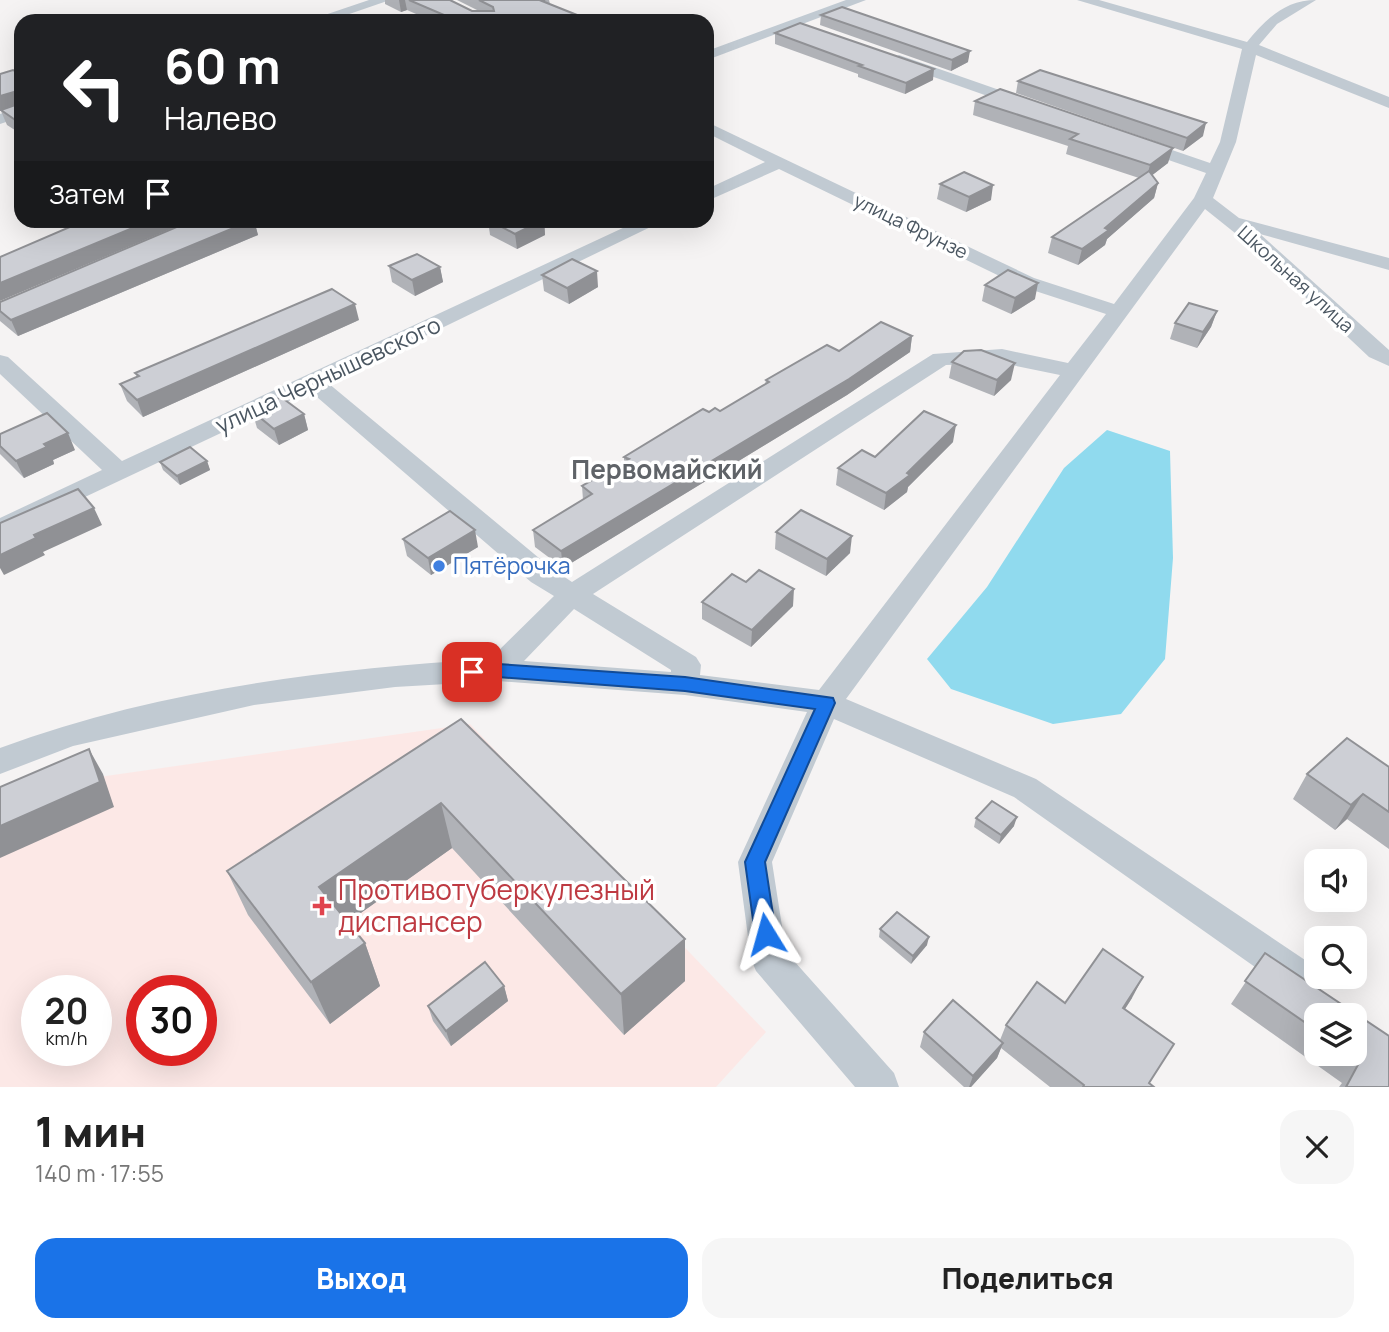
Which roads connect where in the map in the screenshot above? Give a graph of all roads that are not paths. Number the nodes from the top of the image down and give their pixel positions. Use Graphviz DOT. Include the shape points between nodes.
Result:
graph roads {
  1 [pos="383,0"];
  2 [pos="859,0"];
  3 [pos="1084,0"];
  4 [pos="1309,0"];
  5 [pos="337,14"];
  6 [pos="795,24"];
  7 [pos="821,33"];
  8 [pos="1250,47"];
  9 [pos="714,53"];
  10 [pos="887,56"];
  11 [pos="1389,103"];
  12 [pos="1044,111"];
  13 [pos="714,130"];
  14 [pos="1123,138"];
  15 [pos="779,162"];
  16 [pos="1215,170"];
  17 [pos="714,193"];
  18 [pos="1203,200"];
  19 [pos="1227,218"];
  20 [pos="639,228"];
  21 [pos="1389,264"];
  22 [pos="1119,312"];
  23 [pos="1389,359"];
  24 [pos="0,362"];
  25 [pos="1075,371"];
  26 [pos="313,382"];
  27 [pos="119,472"];
  28 [pos="0,528"];
  29 [pos="570,596"];
  30 [pos="498,670"];
  31 [pos="685,684"];
  32 [pos="826,703"];
  33 [pos="0,761"];
  34 [pos="1320,992"];
  35 [pos="880,1087"];
  1 -- 5 [label="street"];
  2 -- 6 [label="street"];
  3 -- 8 [label="street"];
  4 -- 8 [label="street" via="1272,21"];
  6 -- 7 [label="street"];
  6 -- 9 [label="street"];
  8 -- 11 [label="street"];
  8 -- 16 [label="street" via="1228,142"];
  10 -- 12 [label="street"];
  13 -- 15 [label="street, улица Фрунзе"];
  14 -- 16 [label="street"];
  15 -- 17 [label="street"];
  15 -- 22 [label="street, улица Фрунзе" via="1027,282"];
  16 -- 18 [label="street"];
  18 -- 19 [label="street, Школьная улица"];
  18 -- 22 [label="street"];
  19 -- 21 [label="street"];
  19 -- 23 [label="street, Школьная улица"];
  20 -- 26 [label="street, улица Чернышевского"];
  22 -- 25 [label="street"];
  24 -- 27 [label="street"];
  25 -- 29 [label="street" via="1002,356 941,359"];
  25 -- 32 [label="street"];
  26 -- 27 [label="street, улица Чернышевского"];
  26 -- 29 [label="street"];
  27 -- 28 [label="street, улица Чернышевского"];
  29 -- 30 [label="street"];
  29 -- 31 [label="street" via="686,665"];
  30 -- 31 [label="street"];
  30 -- 33 [label="street" via="395,676 254,694 69,735"];
  31 -- 32 [label="street"];
  32 -- 34 [label="street" via="1025,788"];
  32 -- 35 [label="street" via="755,862 769,959"];
}
